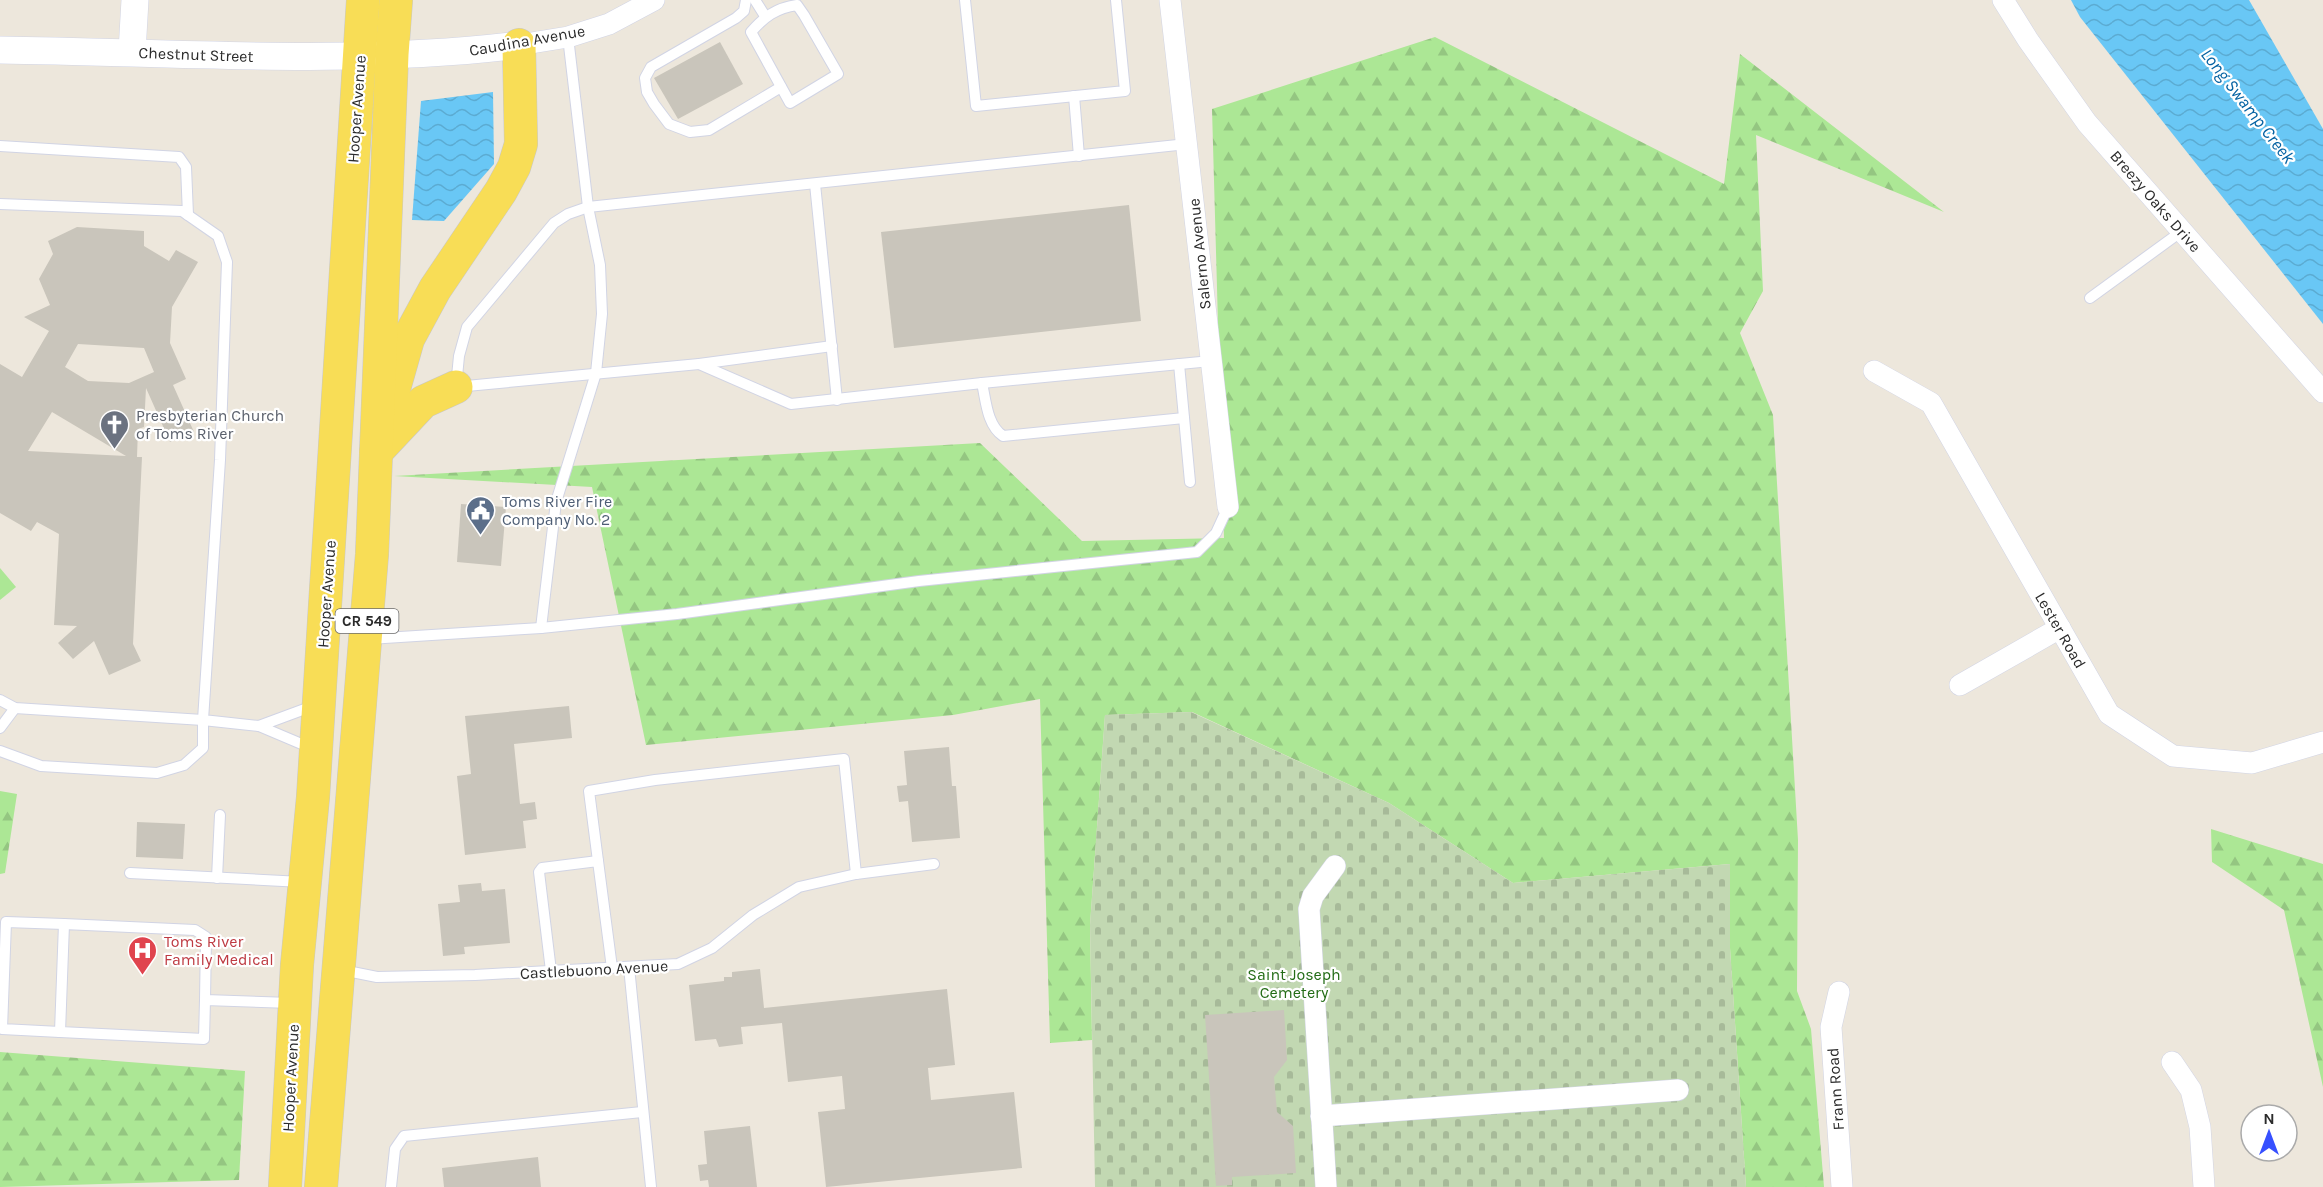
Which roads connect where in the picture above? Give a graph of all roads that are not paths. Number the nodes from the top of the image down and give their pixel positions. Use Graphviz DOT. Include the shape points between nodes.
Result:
graph roads {
  1 [pos="135,0"];
  2 [pos="363,0"];
  3 [pos="396,0"];
  4 [pos="654,0"];
  5 [pos="746,0"];
  6 [pos="755,0"];
  7 [pos="965,0"];
  8 [pos="1116,0"];
  9 [pos="1170,0"];
  10 [pos="2003,0"];
  11 [pos="765,16"];
  12 [pos="568,37"];
  13 [pos="519,45"];
  14 [pos="0,50"];
  15 [pos="132,51"];
  16 [pos="392,54"];
  17 [pos="359,56"];
  18 [pos="781,87"];
  19 [pos="1074,96"];
  20 [pos="1187,144"];
  21 [pos="0,146"];
  22 [pos="1079,156"];
  23 [pos="815,184"];
  24 [pos="0,204"];
  25 [pos="588,207"];
  26 [pos="188,215"];
  27 [pos="2182,231"];
  28 [pos="2090,298"];
  29 [pos="832,346"];
  30 [pos="1211,361"];
  31 [pos="699,364"];
  32 [pos="1179,364"];
  33 [pos="1874,371"];
  34 [pos="596,373"];
  35 [pos="982,383"];
  36 [pos="456,387"];
  37 [pos="2323,392"];
  38 [pos="837,400"];
  39 [pos="1184,418"];
  40 [pos="376,452"];
  41 [pos="1190,482"];
  42 [pos="1228,507"];
  43 [pos="373,528"];
  44 [pos="541,628"];
  45 [pos="2060,628"];
  46 [pos="364,639"];
  47 [pos="1960,685"];
  48 [pos="0,700"];
  49 [pos="319,704"];
  50 [pos="15,708"];
  51 [pos="204,720"];
  52 [pos="260,726"];
  53 [pos="0,728"];
  54 [pos="2323,742"];
  55 [pos="316,750"];
  56 [pos="0,751"];
  57 [pos="313,797"];
  58 [pos="219,815"];
  59 [pos="598,861"];
  60 [pos="934,864"];
  61 [pos="1335,866"];
  62 [pos="130,873"];
  63 [pos="856,874"];
  64 [pos="217,878"];
  65 [pos="305,882"];
  66 [pos="64,924"];
  67 [pos="629,966"];
  68 [pos="612,968"];
  69 [pos="338,969"];
  70 [pos="551,971"];
  71 [pos="1839,992"];
  72 [pos="205,1000"];
  73 [pos="295,1004"];
  74 [pos="60,1032"];
  75 [pos="2172,1062"];
  76 [pos="1678,1089"];
  77 [pos="642,1112"];
  78 [pos="1321,1116"];
  79 [pos="285,1187"];
  80 [pos="321,1187"];
  81 [pos="391,1187"];
  82 [pos="651,1187"];
  83 [pos="1326,1187"];
  84 [pos="1842,1187"];
  85 [pos="2204,1187"];
  1 -- 15 [label="street"];
  2 -- 17 [label="main road, Hooper Avenue / CR 549"];
  3 -- 16 [label="main road, Hooper Avenue / CR 549"];
  4 -- 12 [label="street, Caudina Avenue" via="609,24"];
  5 -- 18 [label="lane" via="744,10 736,18 651,67 645,78 647,92 669,124 690,132 709,130"];
  6 -- 11 [label="lane"];
  7 -- 19 [label="lane" via="976,106"];
  8 -- 19 [label="lane" via="1125,91"];
  9 -- 20 [label="street, Salerno Avenue"];
  10 -- 27 [label="street, Breezy Oaks Drive" via="2087,123"];
  11 -- 18 [label="lane" via="751,32"];
  11 -- 18 [label="lane" via="796,5 837,74 790,103"];
  12 -- 13 [label="street, Caudina Avenue"];
  12 -- 25 [label="lane"];
  13 -- 16 [label="street, Caudina Avenue"];
  13 -- 40 [label="main road" via="521,144 514,167 435,289 408,339"];
  14 -- 15 [label="street, Chestnut Street"];
  15 -- 17 [label="street, Chestnut Street"];
  16 -- 17 [label="street, Chestnut Street"];
  16 -- 40 [label="main road, Hooper Avenue / CR 549"];
  17 -- 49 [label="main road, Hooper Avenue / CR 549"];
  19 -- 22 [label="lane"];
  20 -- 22 [label="lane"];
  20 -- 30 [label="street, Salerno Avenue"];
  21 -- 26 [label="lane" via="179,157 186,167"];
  22 -- 23 [label="lane"];
  23 -- 25 [label="lane"];
  23 -- 29 [label="lane"];
  24 -- 26 [label="lane" via="182,211"];
  25 -- 34 [label="lane" via="600,265 602,314"];
  25 -- 36 [label="lane" via="554,224 466,327"];
  26 -- 51 [label="lane" via="218,236 227,262"];
  27 -- 28 [label="lane"];
  27 -- 37 [label="street, Breezy Oaks Drive"];
  29 -- 31 [label="lane"];
  29 -- 38 [label="lane"];
  30 -- 32 [label="lane"];
  30 -- 42 [label="street, Salerno Avenue"];
  31 -- 34 [label="lane"];
  31 -- 38 [label="lane" via="791,404"];
  32 -- 35 [label="lane"];
  32 -- 39 [label="lane"];
  33 -- 45 [label="street, Lester Road" via="1931,403"];
  34 -- 36 [label="lane"];
  34 -- 44 [label="lane" via="556,502"];
  35 -- 38 [label="lane"];
  35 -- 39 [label="lane" via="990,420 995,431 1003,436"];
  36 -- 40 [label="main road" via="423,402"];
  39 -- 41 [label="lane"];
  40 -- 43 [label="main road, Hooper Avenue / CR 549"];
  42 -- 44 [label="lane" via="1216,533 1197,552 919,581"];
  43 -- 46 [label="main road, Hooper Avenue / CR 549"];
  43 -- 57 [label="main road" via="360,542 352,561 341,652"];
  44 -- 46 [label="lane"];
  45 -- 47 [label="street"];
  45 -- 54 [label="street, Lester Road" via="2109,714 2173,756 2252,764"];
  46 -- 69 [label="main road, Hooper Avenue / CR 549"];
  48 -- 50 [label="lane"];
  49 -- 52 [label="lane"];
  49 -- 55 [label="main road, Hooper Avenue / CR 549"];
  50 -- 51 [label="lane"];
  50 -- 53 [label="lane"];
  51 -- 52 [label="lane"];
  51 -- 56 [label="lane" via="203,748 184,765 157,773 41,766"];
  52 -- 55 [label="lane"];
  55 -- 57 [label="main road, Hooper Avenue / CR 549"];
  57 -- 65 [label="main road, Hooper Avenue / CR 549"];
  58 -- 64 [label="lane"];
  59 -- 63 [label="lane" via="589,791 844,759"];
  59 -- 68 [label="lane"];
  59 -- 70 [label="lane" via="542,868 539,872"];
  60 -- 63 [label="lane, Castlebuono Avenue"];
  61 -- 78 [label="street" via="1313,896 1309,909"];
  62 -- 64 [label="lane"];
  63 -- 67 [label="lane, Castlebuono Avenue" via="799,887 753,915 712,948 678,964"];
  64 -- 65 [label="lane"];
  65 -- 73 [label="main road, Hooper Avenue / CR 549"];
  66 -- 72 [label="lane" via="195,930 206,937"];
  66 -- 74 [label="lane"];
  66 -- 74 [label="lane" via="6,922 2,1029"];
  67 -- 68 [label="lane, Castlebuono Avenue"];
  67 -- 77 [label="lane"];
  68 -- 70 [label="lane, Castlebuono Avenue"];
  69 -- 70 [label="lane, Castlebuono Avenue" via="377,977"];
  69 -- 80 [label="main road, Hooper Avenue / CR 549"];
  71 -- 84 [label="street, Frann Road" via="1831,1027"];
  72 -- 73 [label="lane"];
  72 -- 74 [label="lane" via="204,1039"];
  73 -- 79 [label="main road, Hooper Avenue / CR 549"];
  75 -- 85 [label="street" via="2191,1089 2200,1127"];
  76 -- 78 [label="street"];
  77 -- 81 [label="lane" via="404,1136 394,1149"];
  77 -- 82 [label="lane"];
  78 -- 83 [label="street"];
}
